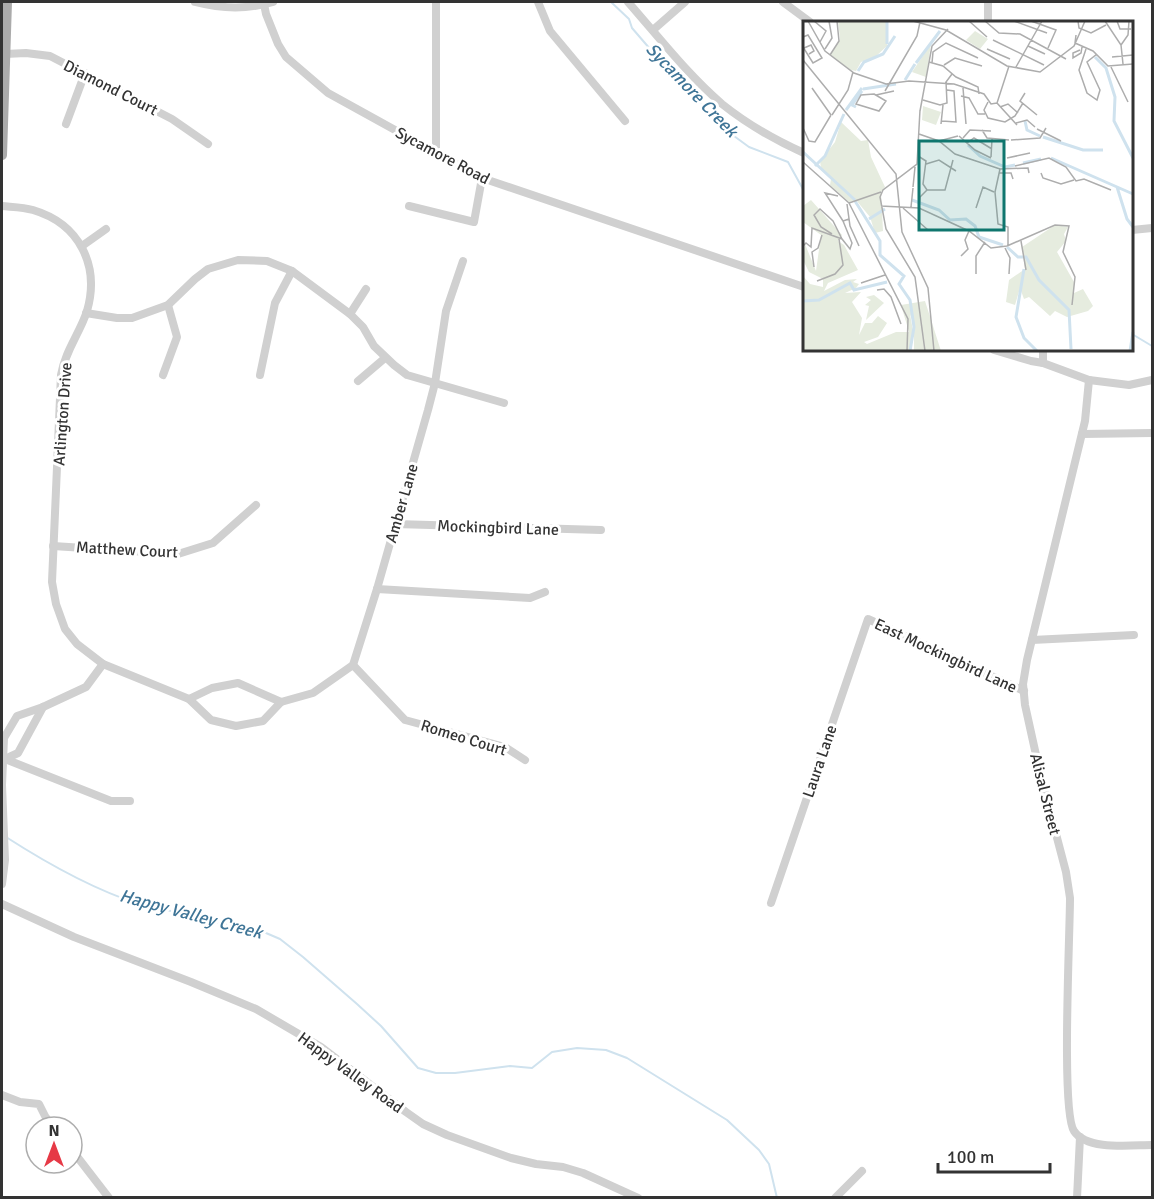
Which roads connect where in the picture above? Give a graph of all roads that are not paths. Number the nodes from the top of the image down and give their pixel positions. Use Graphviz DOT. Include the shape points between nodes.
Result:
graph roads {
  1 [pos="7,2"];
  2 [pos="195,2"];
  3 [pos="435,2"];
  4 [pos="538,2"];
  5 [pos="628,2"];
  6 [pos="685,2"];
  7 [pos="783,2"];
  8 [pos="988,2"];
  9 [pos="268,3"];
  10 [pos="809,21"];
  11 [pos="988,21"];
  12 [pos="653,30"];
  13 [pos="5,54"];
  14 [pos="85,74"];
  15 [pos="625,121"];
  16 [pos="66,124"];
  17 [pos="208,144"];
  18 [pos="436,152"];
  19 [pos="803,152"];
  20 [pos="2,155"];
  21 [pos="482,178"];
  22 [pos="2,206"];
  23 [pos="409,206"];
  24 [pos="1152,228"];
  25 [pos="106,230"];
  26 [pos="1133,230"];
  27 [pos="82,246"];
  28 [pos="463,261"];
  29 [pos="292,271"];
  30 [pos="803,287"];
  31 [pos="366,289"];
  32 [pos="168,305"];
  33 [pos="87,313"];
  34 [pos="350,314"];
  35 [pos="998,351"];
  36 [pos="1043,351"];
  37 [pos="385,358"];
  38 [pos="1043,363"];
  39 [pos="163,375"];
  40 [pos="260,375"];
  41 [pos="1089,380"];
  42 [pos="1152,380"];
  43 [pos="358,381"];
  44 [pos="435,383"];
  45 [pos="504,403"];
  46 [pos="1152,433"];
  47 [pos="1082,434"];
  48 [pos="256,505"];
  49 [pos="395,524"];
  50 [pos="601,530"];
  51 [pos="53,546"];
  52 [pos="377,589"];
  53 [pos="545,592"];
  54 [pos="868,619"];
  55 [pos="1134,635"];
  56 [pos="1032,640"];
  57 [pos="103,664"];
  58 [pos="353,665"];
  59 [pos="1024,691"];
  60 [pos="189,699"];
  61 [pos="281,702"];
  62 [pos="43,707"];
  63 [pos="5,759"];
  64 [pos="525,760"];
  65 [pos="130,801"];
  66 [pos="3,816"];
  67 [pos="2,884"];
  68 [pos="771,903"];
  69 [pos="2,904"];
  70 [pos="2,1095"];
  71 [pos="44,1115"];
  72 [pos="1080,1137"];
  73 [pos="1152,1145"];
  74 [pos="84,1165"];
  75 [pos="862,1171"];
  76 [pos="109,1197"];
  77 [pos="638,1197"];
  78 [pos="835,1197"];
  79 [pos="1077,1197"];
  1 -- 13 [label="main road"];
  2 -- 9 [label="street, Sycamore Road" via="244,8"];
  3 -- 18 [label="street"];
  4 -- 15 [label="street" via="550,31"];
  5 -- 12 [label="street"];
  6 -- 12 [label="street"];
  7 -- 10 [label="street"];
  8 -- 11 [label="street"];
  9 -- 18 [label="street, Sycamore Road" via="266,14 286,57 328,93"];
  12 -- 19 [label="street" via="721,103 753,126"];
  13 -- 14 [label="street, Diamond Court" via="50,56"];
  13 -- 20 [label="main road"];
  14 -- 16 [label="street"];
  14 -- 17 [label="street, Diamond Court" via="172,119"];
  18 -- 21 [label="street, Sycamore Road"];
  21 -- 23 [label="street" via="474,222"];
  21 -- 30 [label="street, Sycamore Road"];
  22 -- 27 [label="street, Arlington Drive" via="34,210 56,219"];
  24 -- 26 [label="street"];
  25 -- 27 [label="street"];
  27 -- 33 [label="street, Arlington Drive" via="91,271"];
  28 -- 44 [label="street, Amber Lane" via="446,311"];
  29 -- 32 [label="street" via="254,259 228,262 201,274"];
  29 -- 34 [label="street"];
  29 -- 40 [label="street" via="275,303"];
  31 -- 34 [label="street"];
  32 -- 33 [label="street" via="132,318"];
  32 -- 39 [label="street" via="177,338"];
  33 -- 51 [label="street, Arlington Drive" via="68,350 61,375"];
  34 -- 37 [label="street"];
  35 -- 38 [label="street"];
  36 -- 38 [label="street"];
  37 -- 43 [label="street"];
  37 -- 44 [label="street" via="407,375"];
  38 -- 41 [label="street"];
  41 -- 42 [label="street" via="1129,385"];
  41 -- 47 [label="street, Alisal Street"];
  44 -- 45 [label="street"];
  44 -- 49 [label="street, Amber Lane"];
  46 -- 47 [label="street"];
  47 -- 56 [label="street, Alisal Street"];
  48 -- 51 [label="street, Matthew Court" via="213,543 178,554"];
  49 -- 50 [label="street, Mockingbird Lane"];
  49 -- 52 [label="street, Amber Lane"];
  51 -- 57 [label="street, Arlington Drive" via="52,582 65,629"];
  52 -- 53 [label="street" via="530,598"];
  52 -- 58 [label="street, Amber Lane"];
  54 -- 59 [label="street, East Mockingbird Lane"];
  54 -- 68 [label="street, Laura Lane"];
  55 -- 56 [label="street"];
  56 -- 59 [label="street, Alisal Street"];
  57 -- 60 [label="street"];
  57 -- 62 [label="street" via="86,687"];
  58 -- 61 [label="street" via="313,693"];
  58 -- 64 [label="street, Romeo Court" via="405,720 506,747"];
  59 -- 72 [label="street, Alisal Street" via="1070,898 1068,1106 1069,1122"];
  60 -- 61 [label="street" via="238,682"];
  60 -- 61 [label="street" via="212,720 236,726 263,720"];
  62 -- 63 [label="street" via="18,753"];
  62 -- 63 [label="street" via="17,716 4,738"];
  63 -- 65 [label="street" via="111,801"];
  63 -- 66 [label="street"];
  66 -- 67 [label="street"];
  69 -- 77 [label="street, Happy Valley Road" via="256,1010 321,1047 406,1112 447,1136 511,1158 583,1173"];
  70 -- 71 [label="street" via="39,1104"];
  72 -- 73 [label="street" via="1108,1146"];
  72 -- 79 [label="street"];
  74 -- 76 [label="street"];
  75 -- 78 [label="street"];
}
